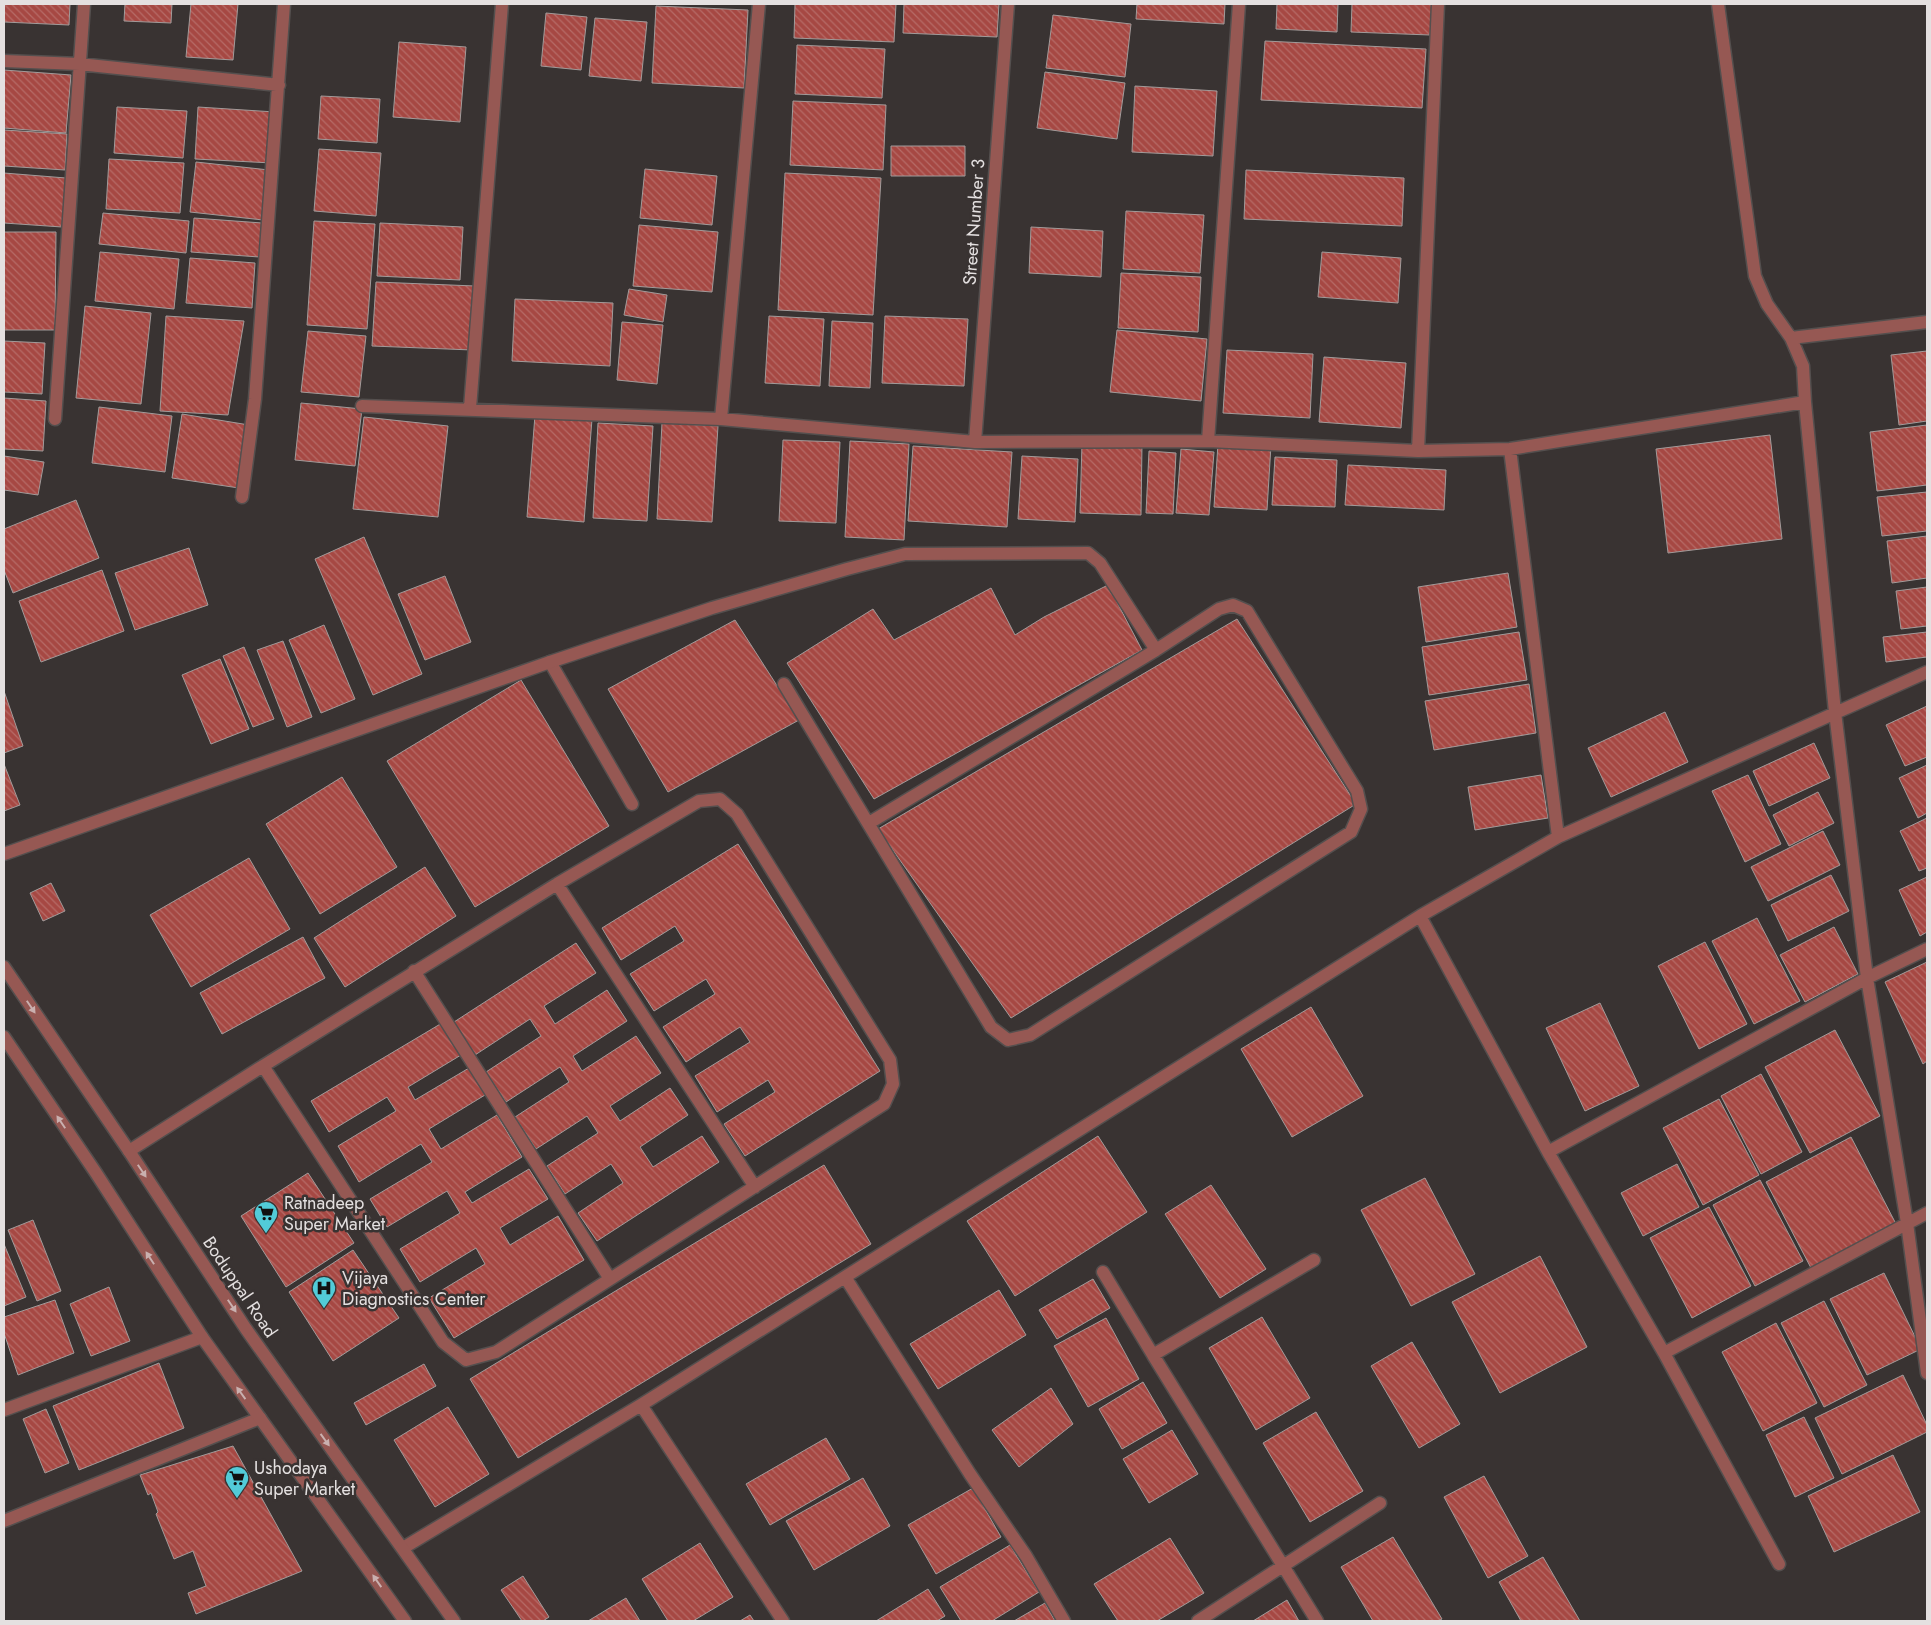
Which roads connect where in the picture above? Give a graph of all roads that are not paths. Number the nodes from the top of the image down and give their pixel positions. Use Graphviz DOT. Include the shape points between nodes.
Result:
graph roads {
  1 [pos="84,4"];
  2 [pos="284,4"];
  3 [pos="502,4"];
  4 [pos="758,4"];
  5 [pos="1008,4"];
  6 [pos="1239,4"];
  7 [pos="1438,4"];
  8 [pos="1718,4"];
  9 [pos="4,61"];
  10 [pos="79,64"];
  11 [pos="279,85"];
  12 [pos="1927,322"];
  13 [pos="1792,338"];
  14 [pos="1805,402"];
  15 [pos="362,406"];
  16 [pos="470,408"];
  17 [pos="55,419"];
  18 [pos="721,419"];
  19 [pos="1208,441"];
  20 [pos="975,442"];
  21 [pos="1510,449"];
  22 [pos="1418,451"];
  23 [pos="242,497"];
  24 [pos="1156,650"];
  25 [pos="550,662"];
  26 [pos="1927,672"];
  27 [pos="784,684"];
  28 [pos="1834,712"];
  29 [pos="632,804"];
  30 [pos="869,823"];
  31 [pos="1558,837"];
  32 [pos="4,854"];
  33 [pos="557,884"];
  34 [pos="1420,916"];
  35 [pos="1927,949"];
  36 [pos="4,967"];
  37 [pos="414,971"];
  38 [pos="1867,978"];
  39 [pos="4,1037"];
  40 [pos="263,1066"];
  41 [pos="129,1151"];
  42 [pos="1548,1152"];
  43 [pos="754,1187"];
  44 [pos="1927,1213"];
  45 [pos="1907,1223"];
  46 [pos="1314,1260"];
  47 [pos="1103,1272"];
  48 [pos="846,1277"];
  49 [pos="610,1279"];
  50 [pos="202,1338"];
  51 [pos="1664,1353"];
  52 [pos="1153,1355"];
  53 [pos="1927,1373"];
  54 [pos="641,1406"];
  55 [pos="4,1410"];
  56 [pos="260,1418"];
  57 [pos="1380,1503"];
  58 [pos="4,1521"];
  59 [pos="403,1548"];
  60 [pos="1779,1564"];
  61 [pos="1284,1566"];
  62 [pos="405,1621"];
  63 [pos="454,1621"];
  64 [pos="782,1621"];
  65 [pos="1064,1621"];
  66 [pos="1198,1621"];
  67 [pos="1317,1621"];
  1 -- 10 [label="street"];
  2 -- 11 [label="street"];
  3 -- 16 [label="street"];
  4 -- 18 [label="street"];
  5 -- 20 [label="street, Street Number 3"];
  6 -- 19 [label="street"];
  7 -- 22 [label="street"];
  8 -- 13 [label="street" via="1755,276 1767,304"];
  9 -- 10 [label="street"];
  10 -- 11 [label="street"];
  10 -- 17 [label="street"];
  11 -- 23 [label="street" via="255,389"];
  12 -- 13 [label="street"];
  13 -- 14 [label="street" via="1803,366"];
  14 -- 21 [label="street"];
  14 -- 28 [label="street"];
  15 -- 16 [label="street"];
  16 -- 18 [label="street"];
  18 -- 20 [label="street"];
  19 -- 20 [label="street"];
  19 -- 22 [label="street"];
  21 -- 22 [label="street"];
  21 -- 31 [label="street"];
  24 -- 25 [label="street" via="1100,562 1088,553 905,554 712,608"];
  24 -- 30 [label="street"];
  24 -- 30 [label="street" via="1219,609 1233,605 1247,611 1357,791 1361,809 1351,832 1030,1035 1008,1040 991,1027"];
  25 -- 29 [label="street"];
  25 -- 32 [label="street"];
  26 -- 28 [label="street"];
  27 -- 30 [label="street"];
  28 -- 31 [label="street"];
  28 -- 38 [label="street"];
  31 -- 34 [label="street"];
  33 -- 37 [label="street"];
  33 -- 43 [label="street"];
  33 -- 43 [label="street" via="699,802 720,799 736,814 890,1060 893,1084 884,1104"];
  34 -- 42 [label="street"];
  34 -- 48 [label="street"];
  35 -- 38 [label="street"];
  36 -- 41 [label="street, Boduppal Road, one-way"];
  37 -- 40 [label="street"];
  37 -- 49 [label="street"];
  38 -- 42 [label="street"];
  38 -- 45 [label="street"];
  50 -- 39 [label="street, one-way"];
  40 -- 41 [label="street"];
  40 -- 49 [label="street" via="443,1342 466,1360 496,1352"];
  41 -- 59 [label="street, Boduppal Road, one-way" via="246,1330"];
  42 -- 51 [label="street"];
  43 -- 49 [label="street"];
  44 -- 45 [label="street"];
  45 -- 51 [label="street"];
  45 -- 53 [label="street"];
  46 -- 52 [label="street"];
  47 -- 52 [label="street"];
  48 -- 54 [label="street"];
  48 -- 65 [label="street" via="970,1474 1026,1556"];
  50 -- 55 [label="street"];
  56 -- 50 [label="street, one-way"];
  51 -- 60 [label="street"];
  52 -- 61 [label="street"];
  54 -- 59 [label="street"];
  54 -- 64 [label="street"];
  56 -- 58 [label="street"];
  62 -- 56 [label="street, one-way"];
  57 -- 61 [label="street"];
  59 -- 63 [label="street, Boduppal Road"];
  61 -- 66 [label="street"];
  61 -- 67 [label="street"];
}
